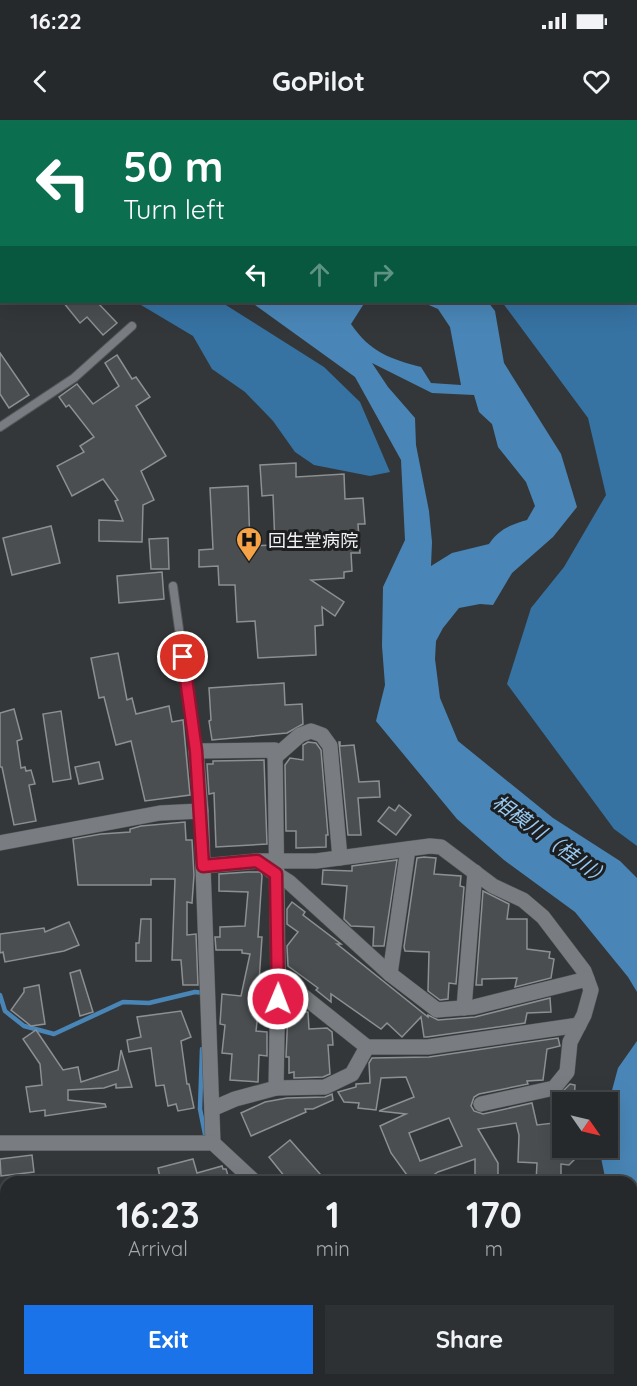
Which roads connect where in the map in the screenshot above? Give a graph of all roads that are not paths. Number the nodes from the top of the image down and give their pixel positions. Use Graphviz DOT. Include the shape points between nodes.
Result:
graph roads {
  1 [pos="132,326"];
  2 [pos="0,427"];
  3 [pos="173,586"];
  4 [pos="196,751"];
  5 [pos="275,757"];
  6 [pos="201,811"];
  7 [pos="0,843"];
  8 [pos="408,849"];
  9 [pos="340,858"];
  10 [pos="203,866"];
  11 [pos="276,868"];
  12 [pos="475,872"];
  13 [pos="390,974"];
  14 [pos="278,976"];
  15 [pos="587,979"];
  16 [pos="464,1008"];
  17 [pos="579,1025"];
  18 [pos="367,1047"];
  19 [pos="276,1088"];
  20 [pos="481,1104"];
  21 [pos="212,1109"];
  22 [pos="0,1143"];
  23 [pos="213,1143"];
  24 [pos="249,1176"];
  1 -- 2 [label="lane" via="74,378"];
  3 -- 4 [label="lane"];
  4 -- 5 [label="street" via="275,750"];
  4 -- 6 [label="street"];
  5 -- 9 [label="street" via="300,735 311,731 322,735 330,746"];
  5 -- 11 [label="street"];
  6 -- 7 [label="street" via="160,813"];
  6 -- 10 [label="street"];
  8 -- 9 [label="street"];
  8 -- 12 [label="street" via="441,847"];
  8 -- 13 [label="street"];
  9 -- 11 [label="street"];
  10 -- 11 [label="street" via="257,861"];
  10 -- 21 [label="street"];
  11 -- 13 [label="street"];
  11 -- 14 [label="street"];
  12 -- 15 [label="street" via="493,886 523,900 543,917"];
  12 -- 16 [label="street"];
  13 -- 16 [label="street" via="437,1010"];
  14 -- 18 [label="street"];
  14 -- 19 [label="street"];
  15 -- 16 [label="street"];
  15 -- 17 [label="street" via="591,990"];
  17 -- 18 [label="street" via="428,1047"];
  17 -- 20 [label="street" via="570,1042 567,1072 554,1088"];
  18 -- 19 [label="street" via="352,1074 325,1088"];
  19 -- 21 [label="street"];
  21 -- 23 [label="street"];
  22 -- 23 [label="street"];
  23 -- 24 [label="street"];
}
